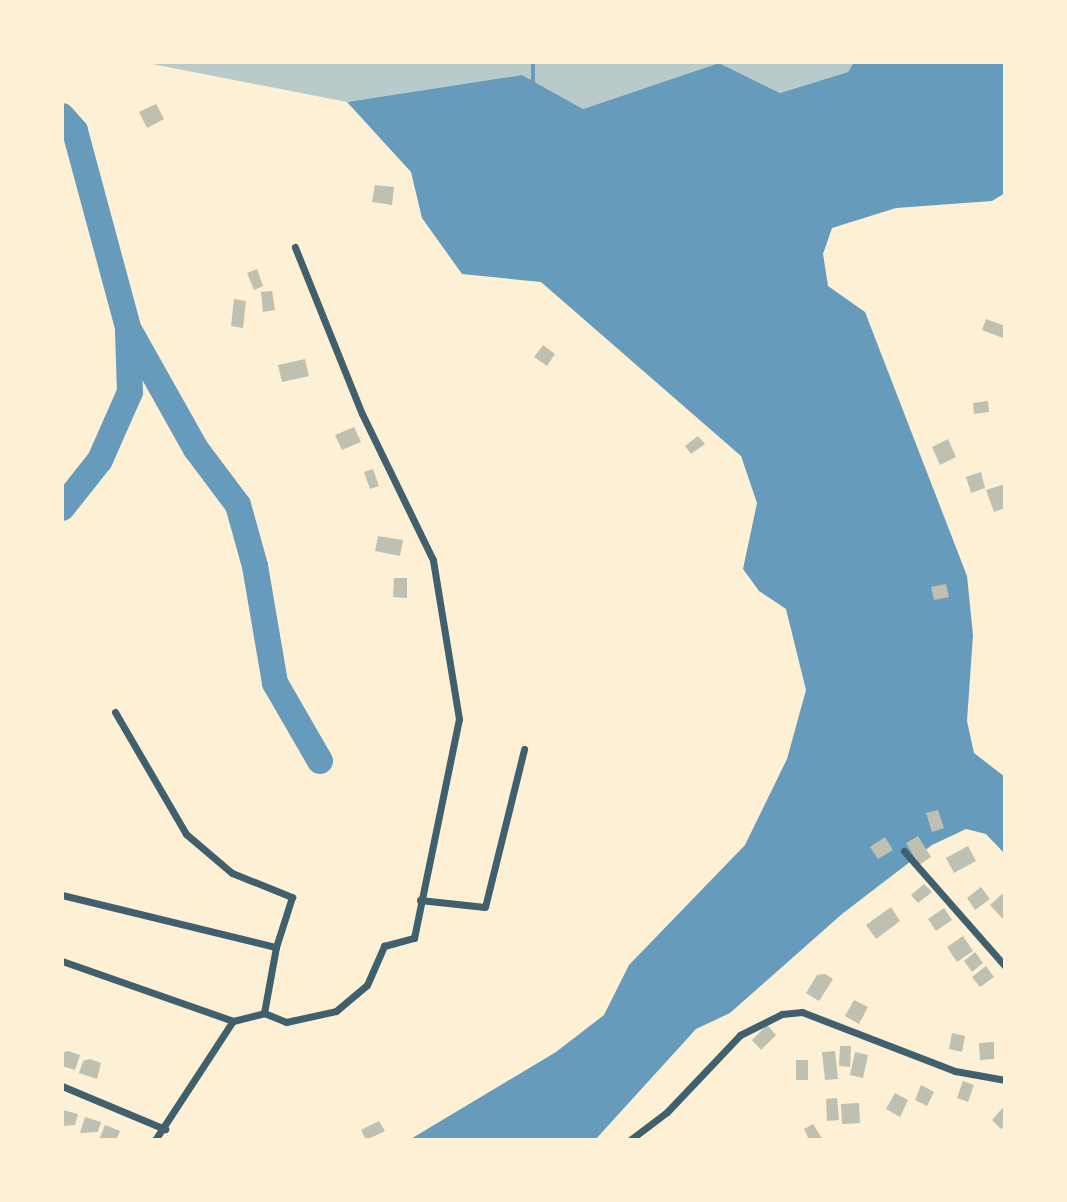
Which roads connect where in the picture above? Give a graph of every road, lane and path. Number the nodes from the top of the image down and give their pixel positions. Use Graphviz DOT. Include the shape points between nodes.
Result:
graph roads {
  1 [pos="295,247"];
  2 [pos="115,712"];
  3 [pos="524,749"];
  4 [pos="904,851"];
  5 [pos="62,895"];
  6 [pos="420,900"];
  7 [pos="276,947"];
  8 [pos="62,961"];
  9 [pos="1005,966"];
  10 [pos="264,1013"];
  11 [pos="233,1021"];
  12 [pos="1005,1080"];
  13 [pos="62,1086"];
  14 [pos="165,1129"];
  15 [pos="155,1140"];
  16 [pos="630,1140"];
  1 -- 6 [label="street" via="362,414 435,572 459,719"];
  2 -- 7 [label="street" via="186,834 232,873 292,897"];
  3 -- 6 [label="street" via="485,907"];
  4 -- 9 [label="street"];
  5 -- 7 [label="street"];
  6 -- 10 [label="street" via="414,938 384,946 367,985 336,1011 286,1022"];
  7 -- 10 [label="street"];
  8 -- 11 [label="street"];
  10 -- 11 [label="street"];
  11 -- 14 [label="street"];
  12 -- 16 [label="street" via="955,1071 802,1012 782,1014 740,1035 667,1112"];
  13 -- 14 [label="street"];
  14 -- 15 [label="street"];
}
